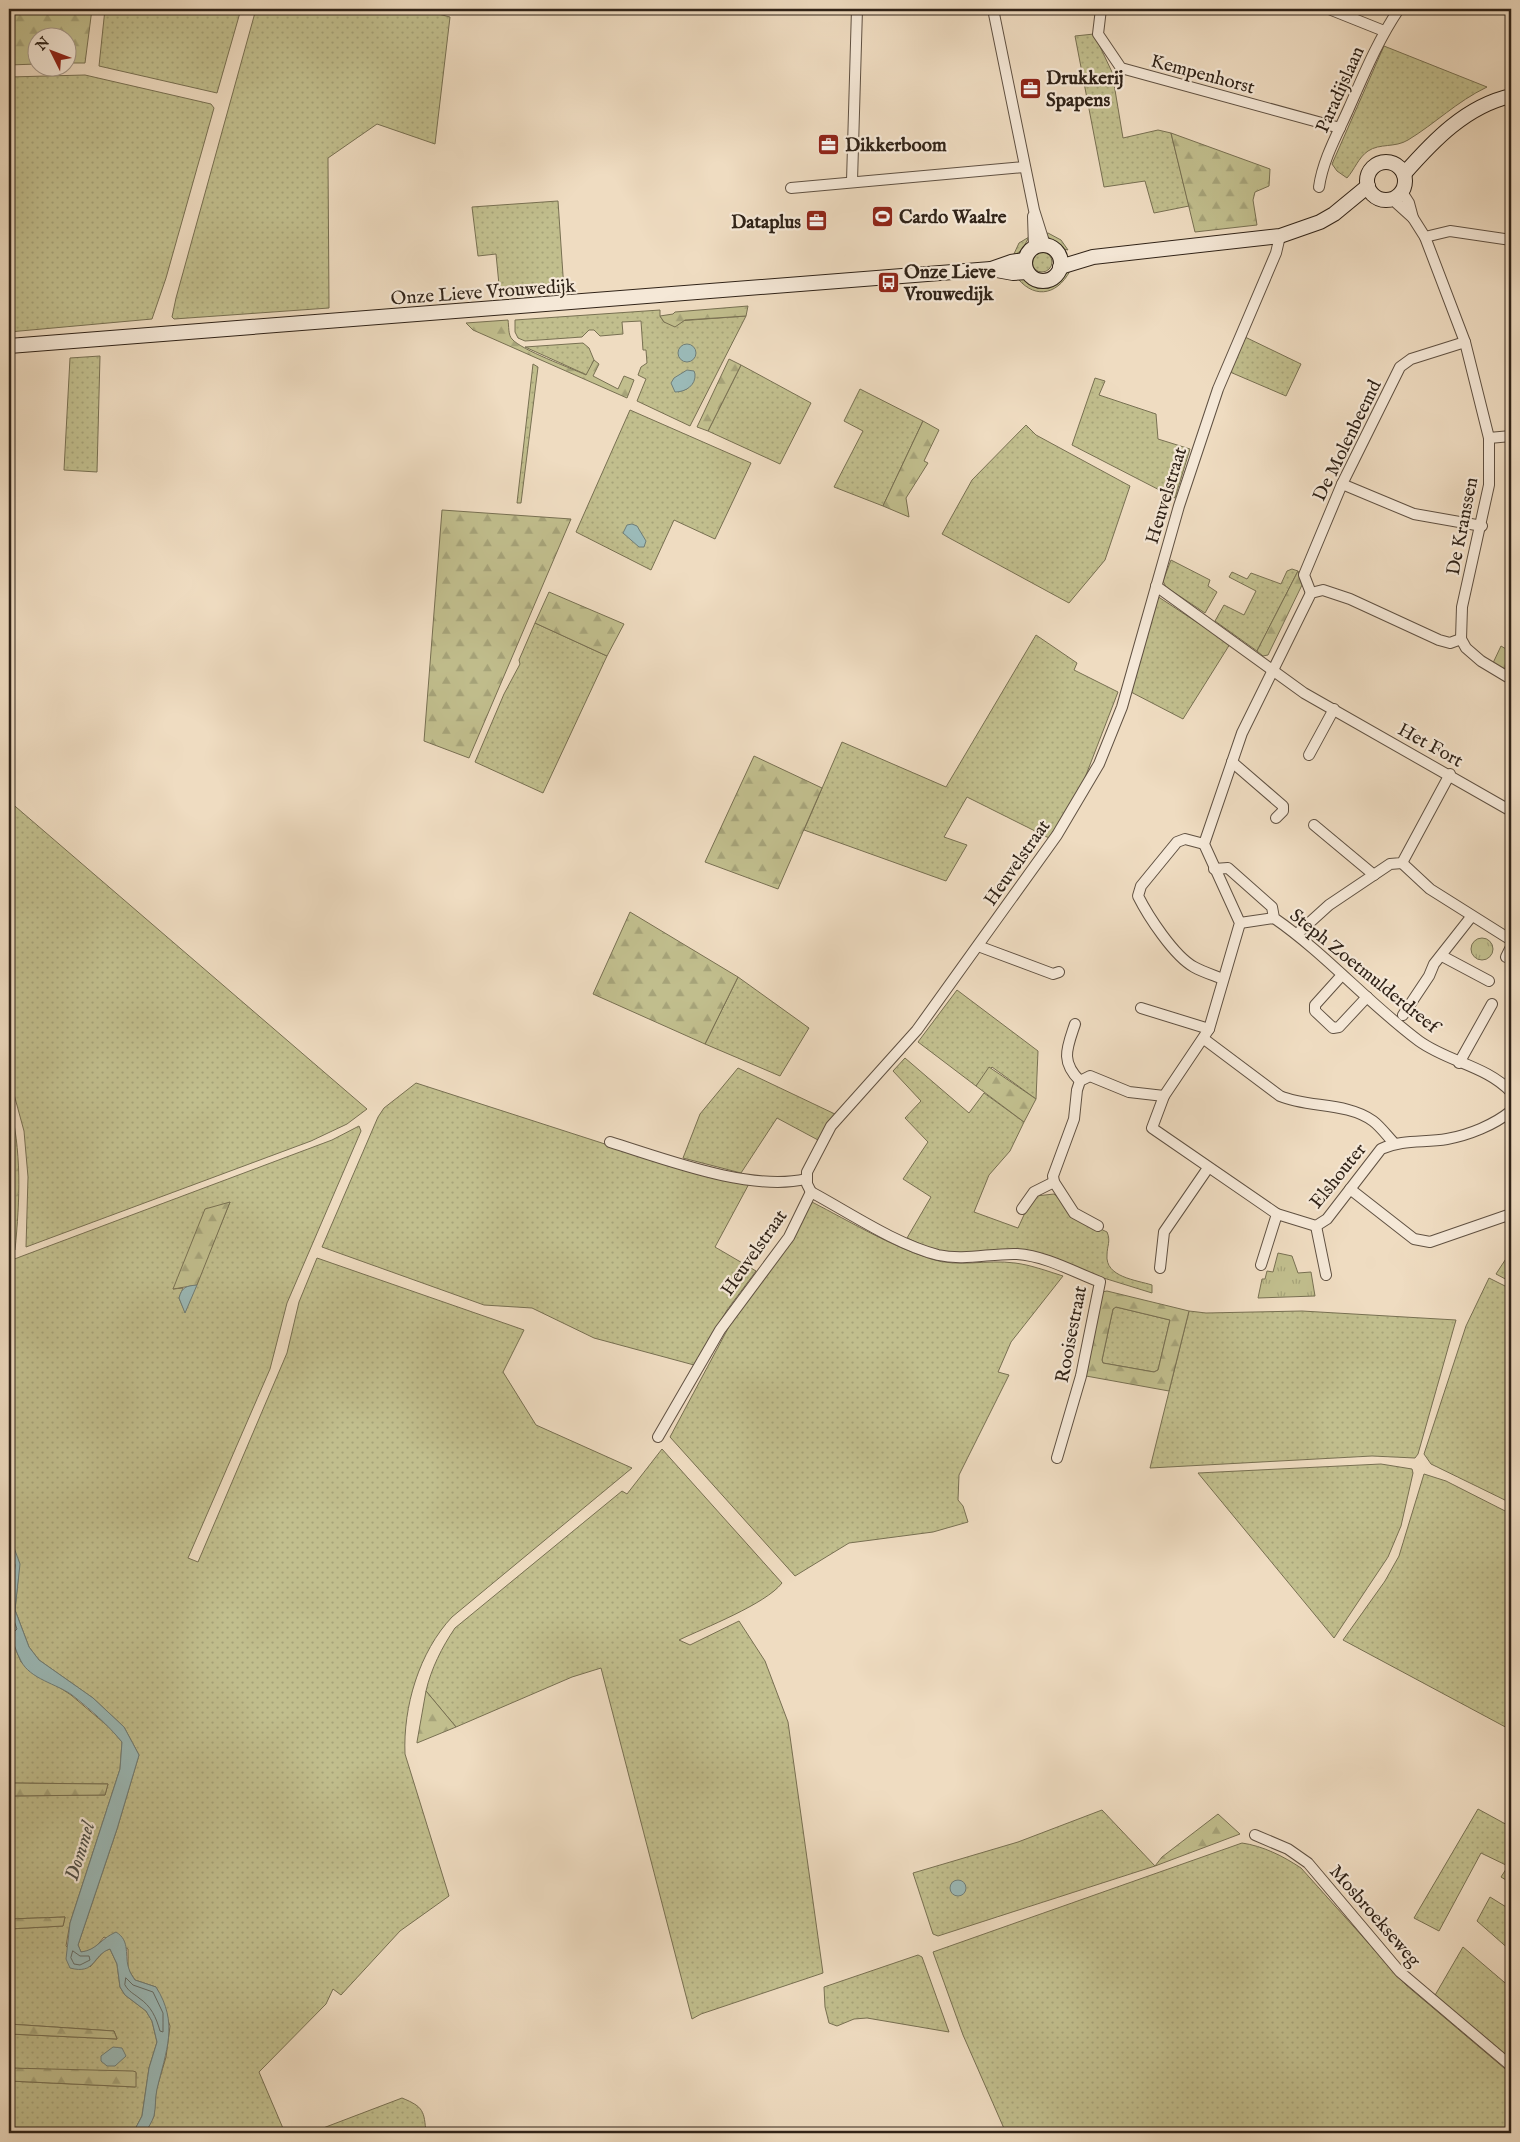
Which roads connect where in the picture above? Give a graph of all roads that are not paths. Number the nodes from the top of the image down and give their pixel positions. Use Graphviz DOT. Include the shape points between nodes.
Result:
graph roads {
  1 [pos="857,9"];
  2 [pos="993,9"];
  3 [pos="1101,9"];
  4 [pos="1329,9"];
  5 [pos="1399,9"];
  6 [pos="1384,31"];
  7 [pos="1511,96"];
  8 [pos="1340,128"];
  9 [pos="1024,167"];
  10 [pos="1400,170"];
  11 [pos="852,181"];
  12 [pos="1319,187"];
  13 [pos="791,188"];
  14 [pos="1372,191"];
  15 [pos="1397,195"];
  16 [pos="1280,236"];
  17 [pos="1425,237"];
  18 [pos="1511,240"];
  19 [pos="1039,246"];
  20 [pos="1060,261"];
  21 [pos="1025,266"];
  22 [pos="1465,342"];
  23 [pos="9,346"];
  24 [pos="1511,436"];
  25 [pos="1489,438"];
  26 [pos="1342,484"];
  27 [pos="1482,526"];
  28 [pos="1156,586"];
  29 [pos="1311,593"];
  30 [pos="1461,639"];
  31 [pos="1272,669"];
  32 [pos="1511,679"];
  33 [pos="1334,709"];
  34 [pos="1309,755"];
  35 [pos="1232,762"];
  36 [pos="1450,774"];
  37 [pos="1511,811"];
  38 [pos="1276,818"];
  39 [pos="1314,825"];
  40 [pos="1204,844"];
  41 [pos="1402,863"];
  42 [pos="1214,869"];
  43 [pos="1374,875"];
  44 [pos="1471,917"];
  45 [pos="1274,918"];
  46 [pos="1240,923"];
  47 [pos="1297,934"];
  48 [pos="1511,940"];
  49 [pos="978,946"];
  50 [pos="1511,947"];
  51 [pos="1442,956"];
  52 [pos="1506,957"];
  53 [pos="1058,972"];
  54 [pos="1342,975"];
  55 [pos="1223,979"];
  56 [pos="1489,981"];
  57 [pos="1367,997"];
  58 [pos="1492,1004"];
  59 [pos="1141,1008"];
  60 [pos="1403,1015"];
  61 [pos="1075,1024"];
  62 [pos="1209,1029"];
  63 [pos="1204,1039"];
  64 [pos="1460,1063"];
  65 [pos="1080,1081"];
  66 [pos="1511,1092"];
  67 [pos="1164,1096"];
  68 [pos="1511,1111"];
  69 [pos="610,1142"];
  70 [pos="1394,1144"];
  71 [pos="1208,1168"];
  72 [pos="806,1179"];
  73 [pos="1054,1182"];
  74 [pos="1350,1189"];
  75 [pos="812,1192"];
  76 [pos="1022,1210"];
  77 [pos="1277,1214"];
  78 [pos="1511,1214"];
  79 [pos="1098,1226"];
  80 [pos="1316,1226"];
  81 [pos="1261,1265"];
  82 [pos="1160,1268"];
  83 [pos="1326,1275"];
  84 [pos="658,1437"];
  85 [pos="1057,1458"];
  86 [pos="1255,1835"];
  87 [pos="1511,2066"];
  1 -- 11 [label="street"];
  2 -- 9 [label="street"];
  3 -- 8 [label="street, Kempenhorst" via="1098,34 1121,68"];
  4 -- 6 [label="street"];
  5 -- 6 [label="street, Paradijslaan"];
  6 -- 8 [label="street, Paradijslaan"];
  7 -- 10 [label="main road" via="1474,110 1433,142 1419,148"];
  8 -- 12 [label="street, Paradijslaan" via="1323,168"];
  9 -- 11 [label="street"];
  9 -- 19 [label="street"];
  10 -- 14 [label="main road" via="1384,162 1372,168 1369,173"];
  10 -- 15 [label="main road" via="1405,180"];
  11 -- 13 [label="street"];
  14 -- 15 [label="main road" via="1386,200"];
  14 -- 16 [label="main road" via="1350,210"];
  15 -- 17 [label="street, De Kranssen" via="1408,203"];
  16 -- 20 [label="main road" via="1093,257 1072,253"];
  16 -- 28 [label="street, Heuvelstraat" via="1276,253 1218,389"];
  17 -- 18 [label="street" via="1450,231"];
  17 -- 22 [label="street, De Kranssen"];
  19 -- 20 [label="main road" via="1056,250"];
  19 -- 21 [label="main road"];
  20 -- 21 [label="main road" via="1054,278 1042,281 1036,280"];
  21 -- 23 [label="main road, Onze Lieve Vrouwedijk" via="1011,262 991,269 160,330"];
  22 -- 25 [label="street, De Kranssen"];
  22 -- 26 [label="street, De Molenbeemd" via="1411,359 1400,367"];
  24 -- 25 [label="street"];
  25 -- 27 [label="street, De Kranssen" via="1489,485"];
  26 -- 27 [label="street" via="1414,514"];
  26 -- 29 [label="street, De Molenbeemd" via="1304,575"];
  27 -- 30 [label="street, De Kranssen" via="1462,607"];
  28 -- 31 [label="street, Het Fort"];
  28 -- 49 [label="street, Heuvelstraat" via="1122,707 1099,764 1057,835"];
  29 -- 30 [label="street" via="1323,590 1350,599 1439,640 1450,643"];
  29 -- 31 [label="street"];
  30 -- 32 [label="street" via="1481,661"];
  31 -- 33 [label="street, Het Fort" via="1304,693"];
  31 -- 35 [label="street" via="1242,732"];
  33 -- 34 [label="street"];
  33 -- 36 [label="street, Het Fort"];
  35 -- 38 [label="street" via="1283,806 1283,811"];
  35 -- 40 [label="street"];
  36 -- 37 [label="street, Het Fort"];
  36 -- 41 [label="street"];
  39 -- 43 [label="street"];
  40 -- 42 [label="street"];
  40 -- 55 [label="street" via="1186,839 1177,842 1141,886 1138,896 1181,957 1193,967"];
  41 -- 43 [label="street" via="1390,864"];
  41 -- 44 [label="street" via="1430,889"];
  42 -- 45 [label="street, Steph Zoetmulderdreef" via="1228,868 1242,879 1272,907"];
  42 -- 46 [label="street"];
  43 -- 47 [label="street" via="1329,905"];
  44 -- 48 [label="street"];
  44 -- 51 [label="street"];
  45 -- 46 [label="street, Steph Zoetmulderdreef"];
  45 -- 47 [label="street, Steph Zoetmulderdreef"];
  46 -- 55 [label="street"];
  47 -- 54 [label="street, Steph Zoetmulderdreef"];
  49 -- 53 [label="street" via="1053,974"];
  49 -- 72 [label="street, Heuvelstraat" via="917,1030 832,1126 806,1172"];
  50 -- 52 [label="street"];
  51 -- 56 [label="street"];
  51 -- 60 [label="street"];
  54 -- 57 [label="street, Steph Zoetmulderdreef"];
  54 -- 57 [label="street" via="1315,1005 1315,1011 1328,1024 1333,1028 1339,1027"];
  55 -- 62 [label="street"];
  57 -- 64 [label="street, Steph Zoetmulderdreef" via="1421,1042"];
  58 -- 64 [label="street"];
  59 -- 62 [label="street"];
  61 -- 65 [label="street" via="1067,1048 1067,1060 1071,1072"];
  62 -- 63 [label="street"];
  63 -- 67 [label="street"];
  63 -- 70 [label="street" via="1280,1096 1360,1114 1374,1121"];
  64 -- 66 [label="street, Steph Zoetmulderdreef" via="1491,1075"];
  65 -- 67 [label="street" via="1090,1076 1130,1092"];
  65 -- 73 [label="street" via="1074,1120"];
  67 -- 71 [label="street, Elshouter" via="1152,1128"];
  68 -- 70 [label="street, Elshouter" via="1489,1125 1446,1140"];
  69 -- 72 [label="street" via="740,1178 780,1182"];
  70 -- 74 [label="street, Elshouter" via="1381,1149"];
  71 -- 77 [label="street, Elshouter"];
  71 -- 82 [label="street" via="1164,1232"];
  72 -- 75 [label="street"];
  73 -- 76 [label="street" via="1034,1192"];
  73 -- 79 [label="street" via="1074,1213"];
  74 -- 78 [label="street" via="1414,1239 1430,1242"];
  74 -- 80 [label="street, Elshouter" via="1328,1220"];
  75 -- 84 [label="street, Heuvelstraat" via="788,1237 720,1330"];
  75 -- 85 [label="street, Rooisestraat" via="911,1246 938,1255 1034,1256 1100,1282 1082,1376"];
  77 -- 80 [label="street, Elshouter"];
  77 -- 81 [label="street"];
  80 -- 83 [label="street"];
  86 -- 87 [label="street, Mosbroekseweg" via="1288,1849 1308,1863 1400,1972"];
}
